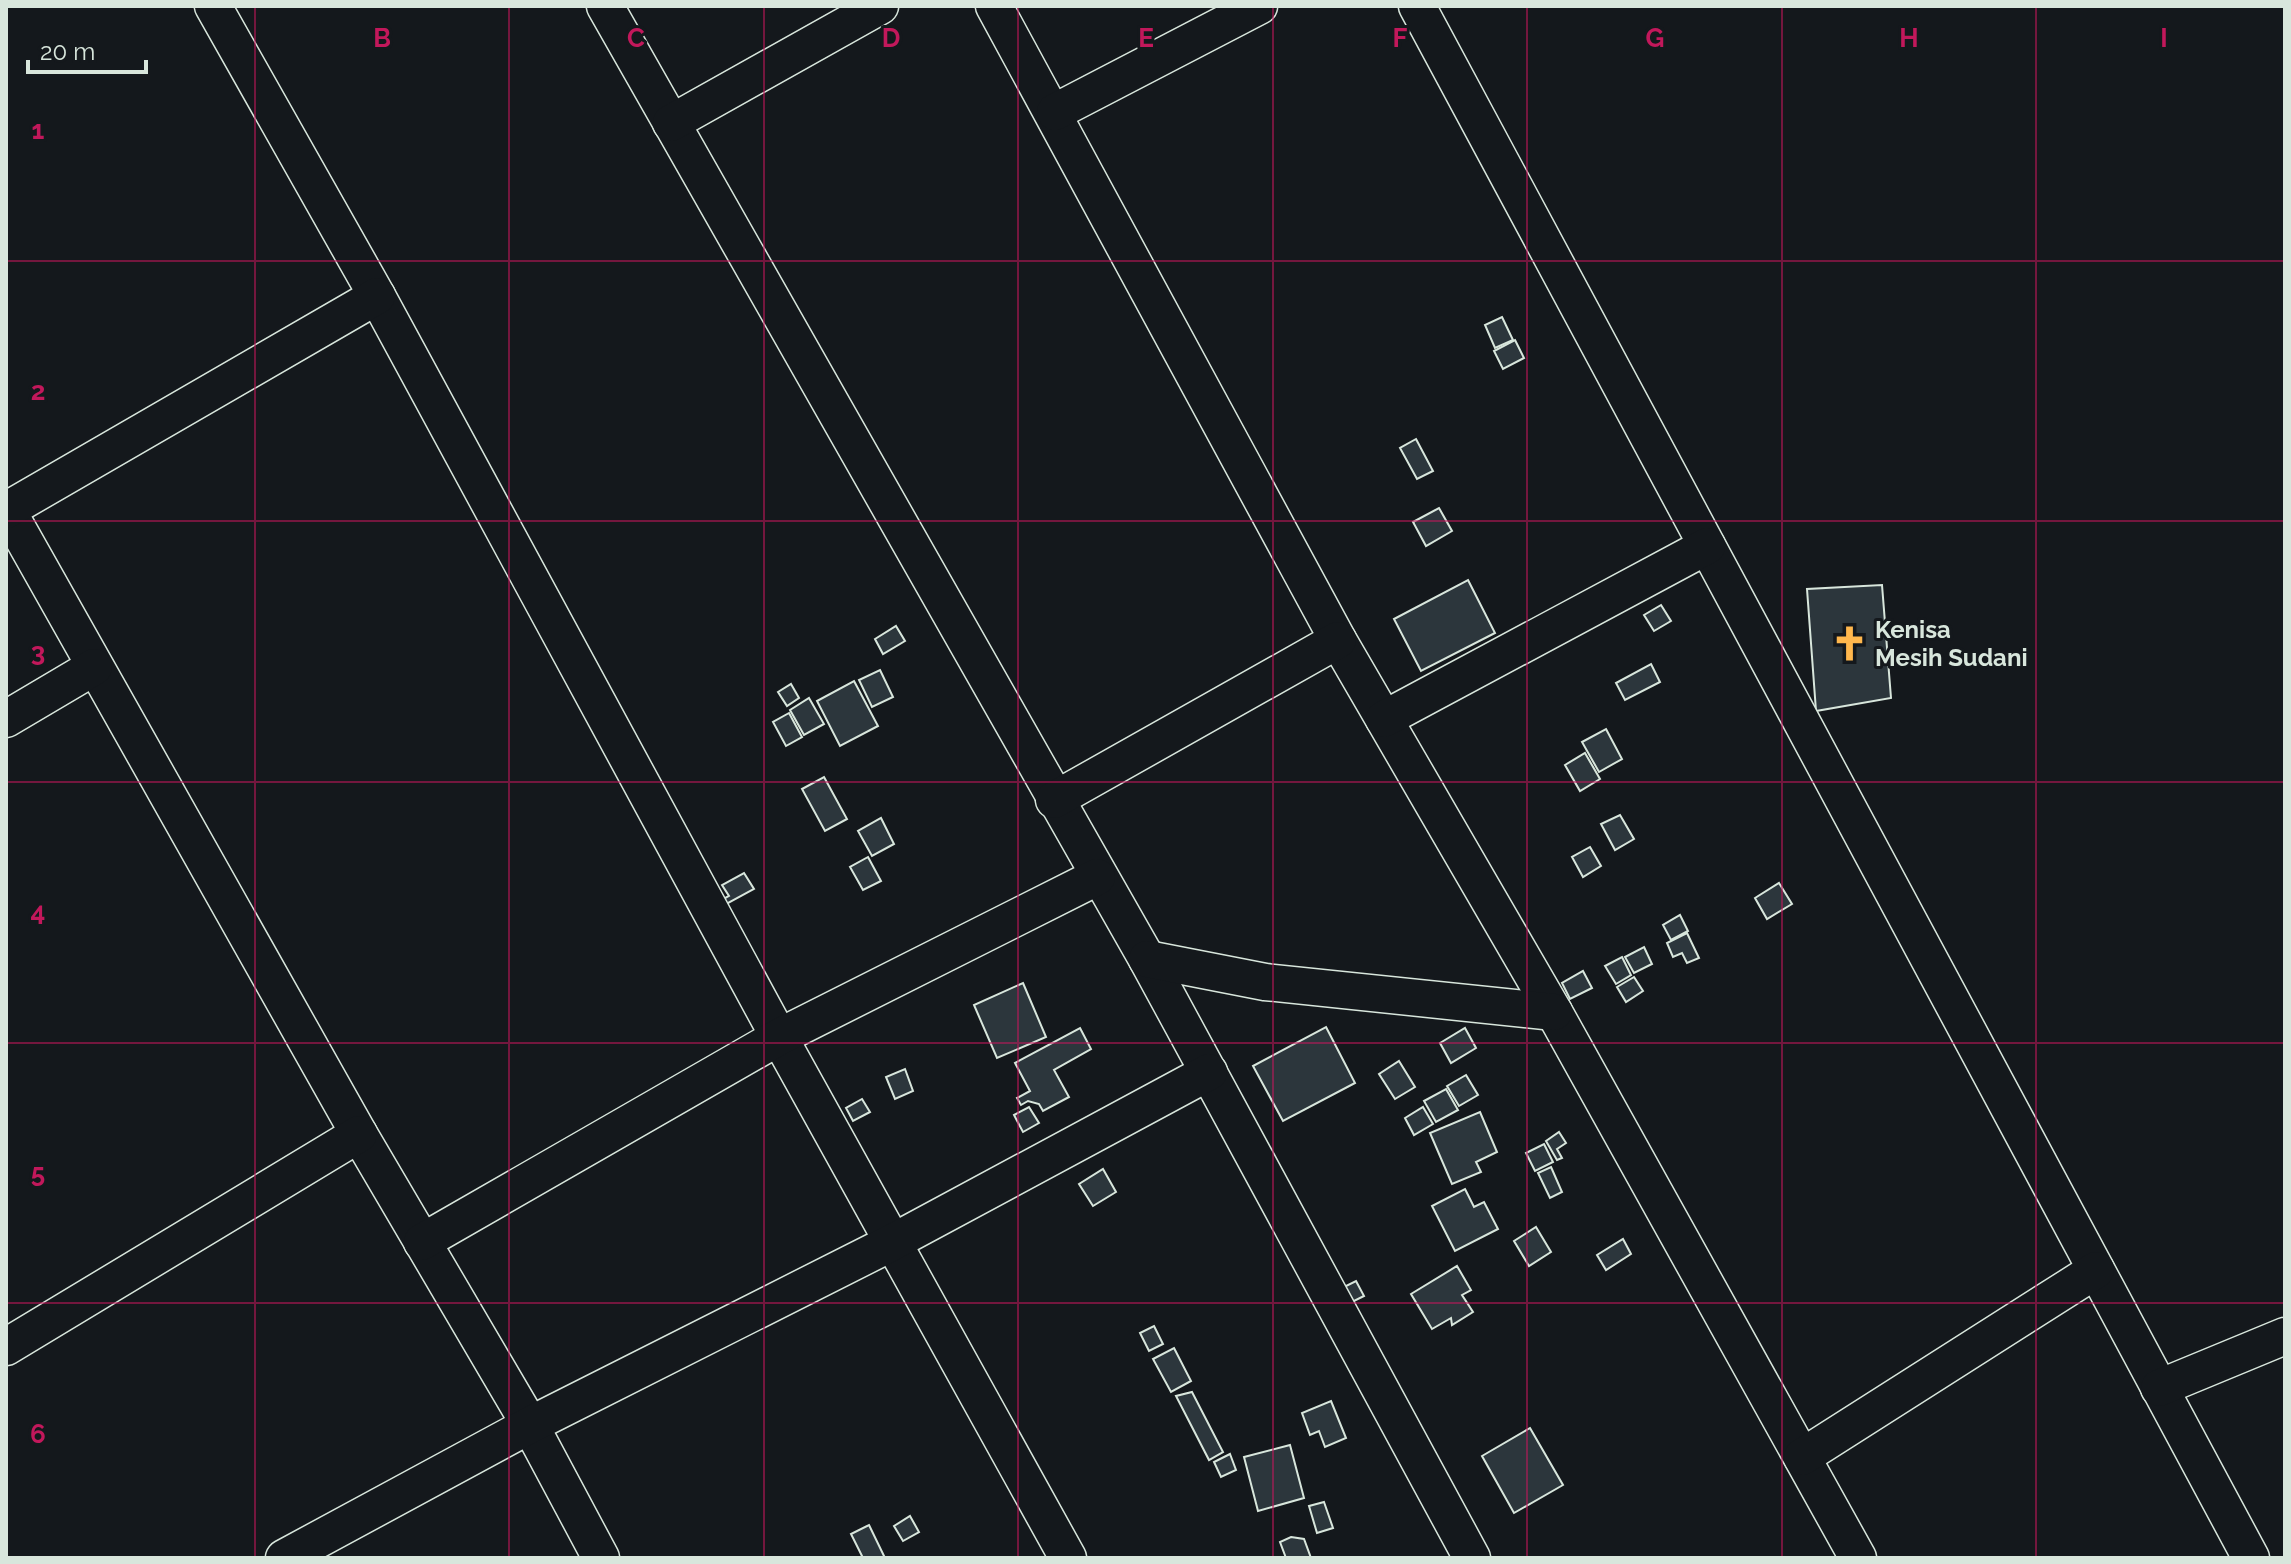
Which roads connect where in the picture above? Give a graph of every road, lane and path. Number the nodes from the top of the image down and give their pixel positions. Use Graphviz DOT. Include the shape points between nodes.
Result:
graph roads {
  1 [pos="213,6"];
  2 [pos="605,6"];
  3 [pos="880,6"];
  4 [pos="994,6"];
  5 [pos="1259,6"];
  6 [pos="1417,6"];
  7 [pos="1055,112"];
  8 [pos="671,123"];
  9 [pos="377,296"];
  10 [pos="6,509"];
  11 [pos="1707,546"];
  12 [pos="1338,640"];
  13 [pos="94,667"];
  14 [pos="6,719"];
  15 [pos="1384,719"];
  16 [pos="1054,800"];
  17 [pos="1097,877"];
  18 [pos="1147,959"];
  19 [pos="1554,1012"];
  20 [pos="779,1037"];
  21 [pos="1209,1072"];
  22 [pos="359,1134"];
  23 [pos="422,1242"];
  24 [pos="893,1242"];
  25 [pos="2096,1270"];
  26 [pos="2285,1336"];
  27 [pos="6,1347"];
  28 [pos="2159,1388"];
  29 [pos="530,1425"];
  30 [pos="1802,1457"];
  31 [pos="284,1558"];
  32 [pos="601,1558"];
  33 [pos="1068,1558"];
  34 [pos="1472,1558"];
  35 [pos="1858,1558"];
  36 [pos="2251,1558"];
  1 -- 9 [label="street"];
  2 -- 8 [label="street"];
  3 -- 8 [label="street"];
  4 -- 7 [label="street"];
  5 -- 7 [label="street"];
  6 -- 11 [label="street"];
  7 -- 12 [label="street"];
  8 -- 16 [label="street"];
  9 -- 10 [label="street"];
  9 -- 20 [label="street"];
  10 -- 13 [label="street"];
  11 -- 15 [label="street"];
  11 -- 25 [label="street"];
  12 -- 15 [label="street"];
  12 -- 16 [label="street"];
  13 -- 14 [label="street"];
  13 -- 22 [label="street"];
  15 -- 19 [label="street"];
  16 -- 17 [label="street"];
  17 -- 18 [label="street"];
  17 -- 20 [label="street"];
  18 -- 19 [label="street" via="1265,982"];
  18 -- 21 [label="street"];
  19 -- 30 [label="street"];
  20 -- 23 [label="street"];
  20 -- 24 [label="street"];
  21 -- 24 [label="street"];
  21 -- 34 [label="street"];
  22 -- 23 [label="street"];
  22 -- 27 [label="street"];
  23 -- 29 [label="street"];
  24 -- 29 [label="street"];
  24 -- 33 [label="street"];
  25 -- 28 [label="street"];
  25 -- 30 [label="street"];
  26 -- 28 [label="street"];
  28 -- 36 [label="street"];
  29 -- 31 [label="street"];
  29 -- 32 [label="street"];
  30 -- 35 [label="street"];
}
